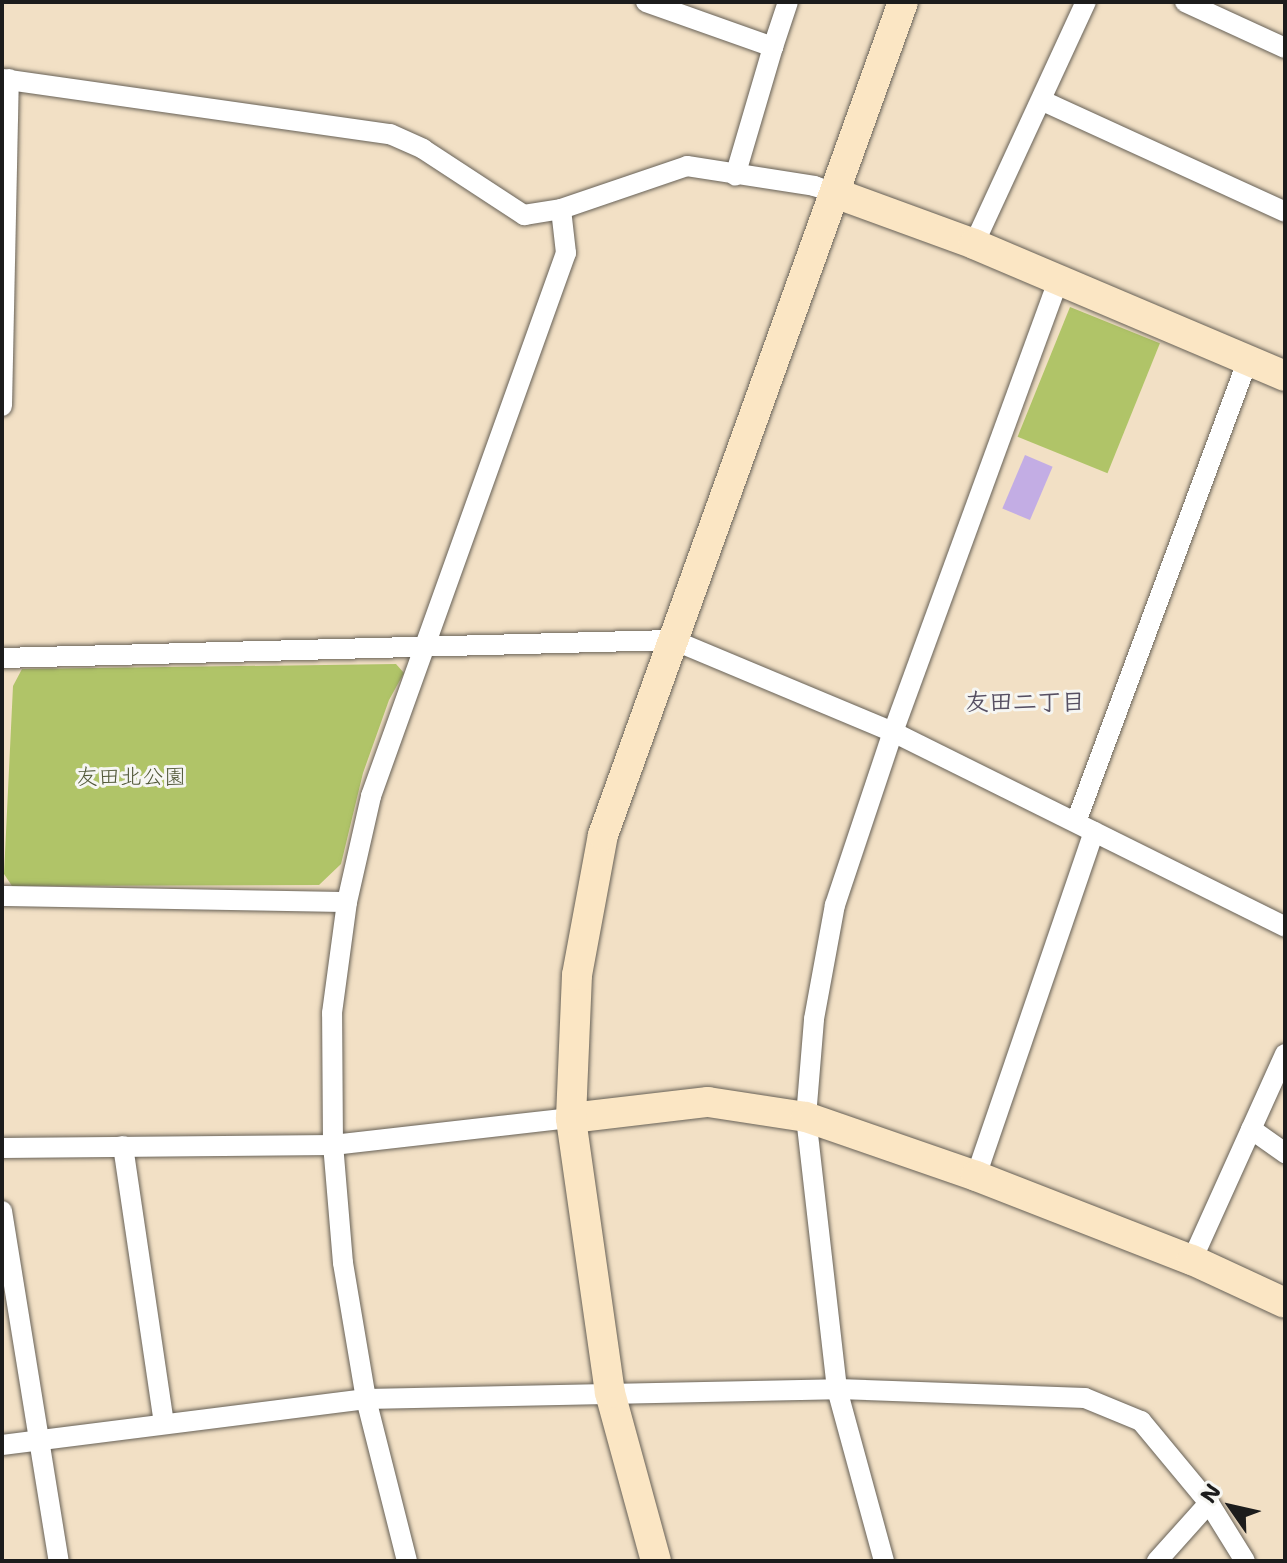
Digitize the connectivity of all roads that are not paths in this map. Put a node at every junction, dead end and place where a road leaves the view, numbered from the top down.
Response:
1 (646, 2) edge
2 (788, 2) edge
3 (903, 2) edge
4 (1086, 2) edge
5 (1185, 2) edge
6 (773, 47) junction
7 (1285, 48) edge
8 (6, 79) edge
9 (1043, 101) junction
10 (735, 176) junction
11 (835, 193) junction
12 (561, 209) junction
13 (1285, 212) edge
14 (974, 244) junction
15 (1058, 280) junction
16 (1248, 360) junction
17 (1285, 376) edge
18 (2, 406) edge
19 (673, 640) junction
20 (421, 647) junction
21 (2, 658) edge
22 (893, 732) junction
23 (1085, 827) junction
24 (2, 896) edge
25 (347, 902) junction
26 (1285, 927) edge
27 (1285, 1054) edge
28 (806, 1117) junction
29 (571, 1118) junction
30 (1251, 1129) junction
31 (333, 1145) junction
32 (123, 1146) junction
33 (2, 1148) edge
34 (1285, 1153) edge
35 (976, 1176) junction
36 (2, 1211) edge
37 (1192, 1260) junction
38 (1285, 1303) edge
39 (837, 1389) junction
40 (610, 1393) junction
41 (366, 1399) junction
42 (164, 1422) junction
43 (38, 1441) junction
44 (2, 1445) edge
45 (1209, 1503) junction
46 (59, 1561) edge
47 (407, 1561) edge
48 (656, 1561) edge
49 (884, 1561) edge
50 (1157, 1561) edge
51 (1245, 1561) edge

1 - 6 street
2 - 6 street
3 - 11 street
4 - 9 street
5 - 7 street
6 - 10 street
8 - 12 street
8 - 18 street
9 - 13 street
9 - 14 street
10 - 11 street
10 - 12 street
11 - 14 street
11 - 19 street
12 - 20 street
14 - 15 street
15 - 16 street
15 - 22 street
16 - 17 street
16 - 23 street
19 - 20 street
19 - 22 street
19 - 29 street
20 - 21 street
20 - 25 street
22 - 23 street
22 - 28 street
23 - 26 street
23 - 35 street
24 - 25 street
25 - 31 street
27 - 30 street
28 - 29 street
28 - 35 street
28 - 39 street
29 - 31 street
29 - 40 street
30 - 34 street
30 - 37 street
31 - 32 street
31 - 41 street
32 - 33 street
32 - 42 street
35 - 37 street
36 - 43 street
37 - 38 street
39 - 40 street
39 - 45 street
39 - 49 street
40 - 41 street
40 - 48 street
41 - 42 street
41 - 47 street
42 - 43 street
43 - 44 street
43 - 46 street
45 - 50 street
45 - 51 street

